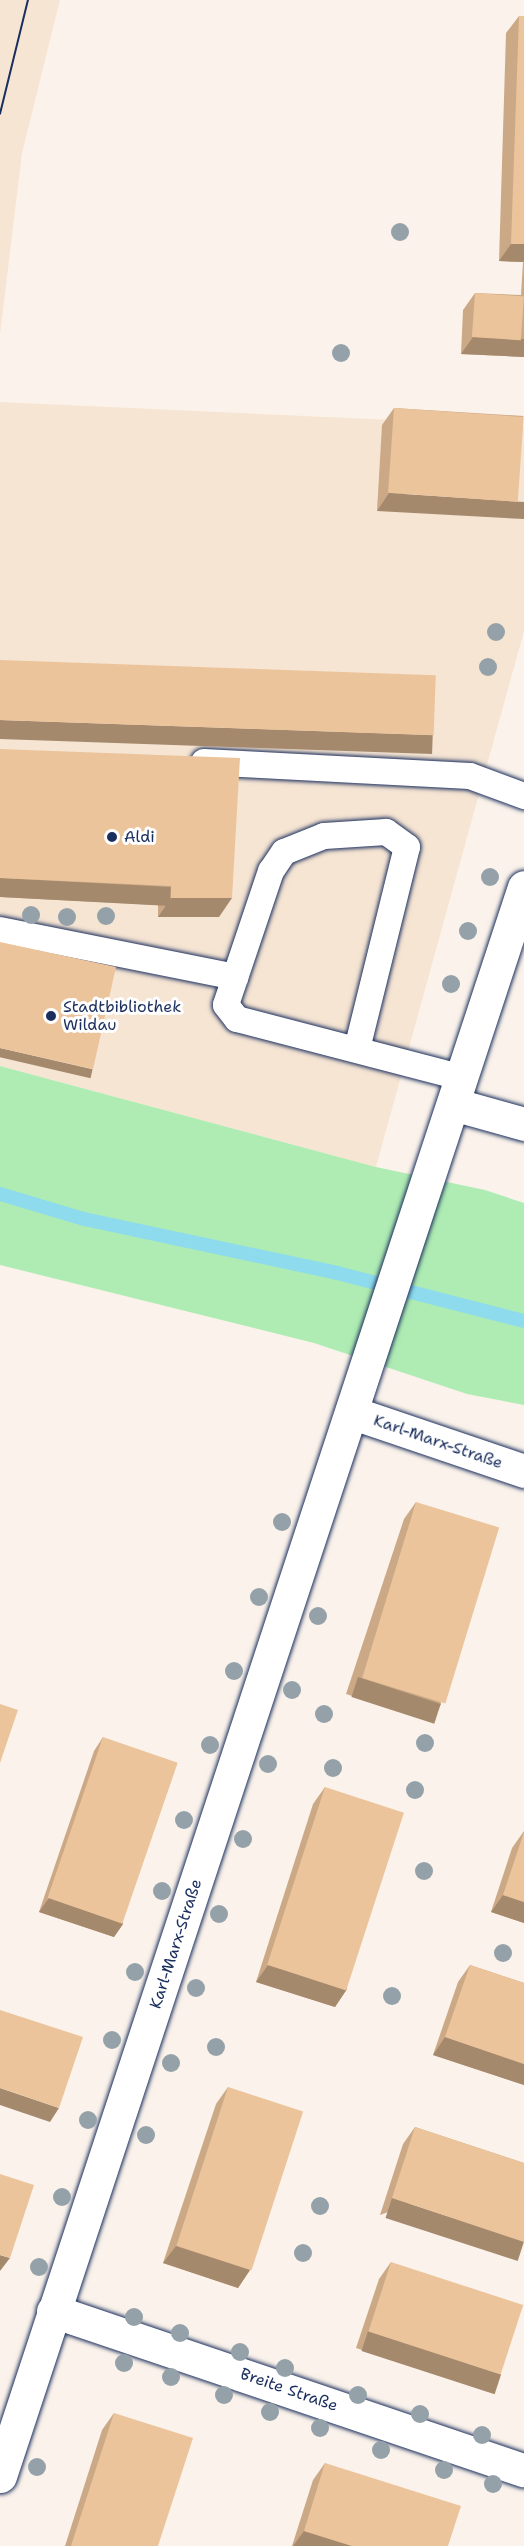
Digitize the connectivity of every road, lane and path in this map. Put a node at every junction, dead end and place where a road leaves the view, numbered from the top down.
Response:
1 (183, 761) edge
2 (524, 796) edge
3 (524, 887) edge
4 (0, 930) edge
5 (235, 977) junction
6 (357, 1049) junction
7 (456, 1090) junction
8 (524, 1124) edge
9 (353, 1413) junction
10 (524, 1471) edge
11 (53, 2311) junction
12 (524, 2470) edge
13 (0, 2476) edge

1 - 2 lane
3 - 7 main road, Karl-Marx-Straße
4 - 5 lane
5 - 6 lane
5 - 6 lane
6 - 7 lane
7 - 8 main road
7 - 9 main road, Karl-Marx-Straße
9 - 10 main road, Karl-Marx-Straße
9 - 11 main road, Karl-Marx-Straße
11 - 12 main road, Breite Straße
11 - 13 main road, Karl-Marx-Straße

